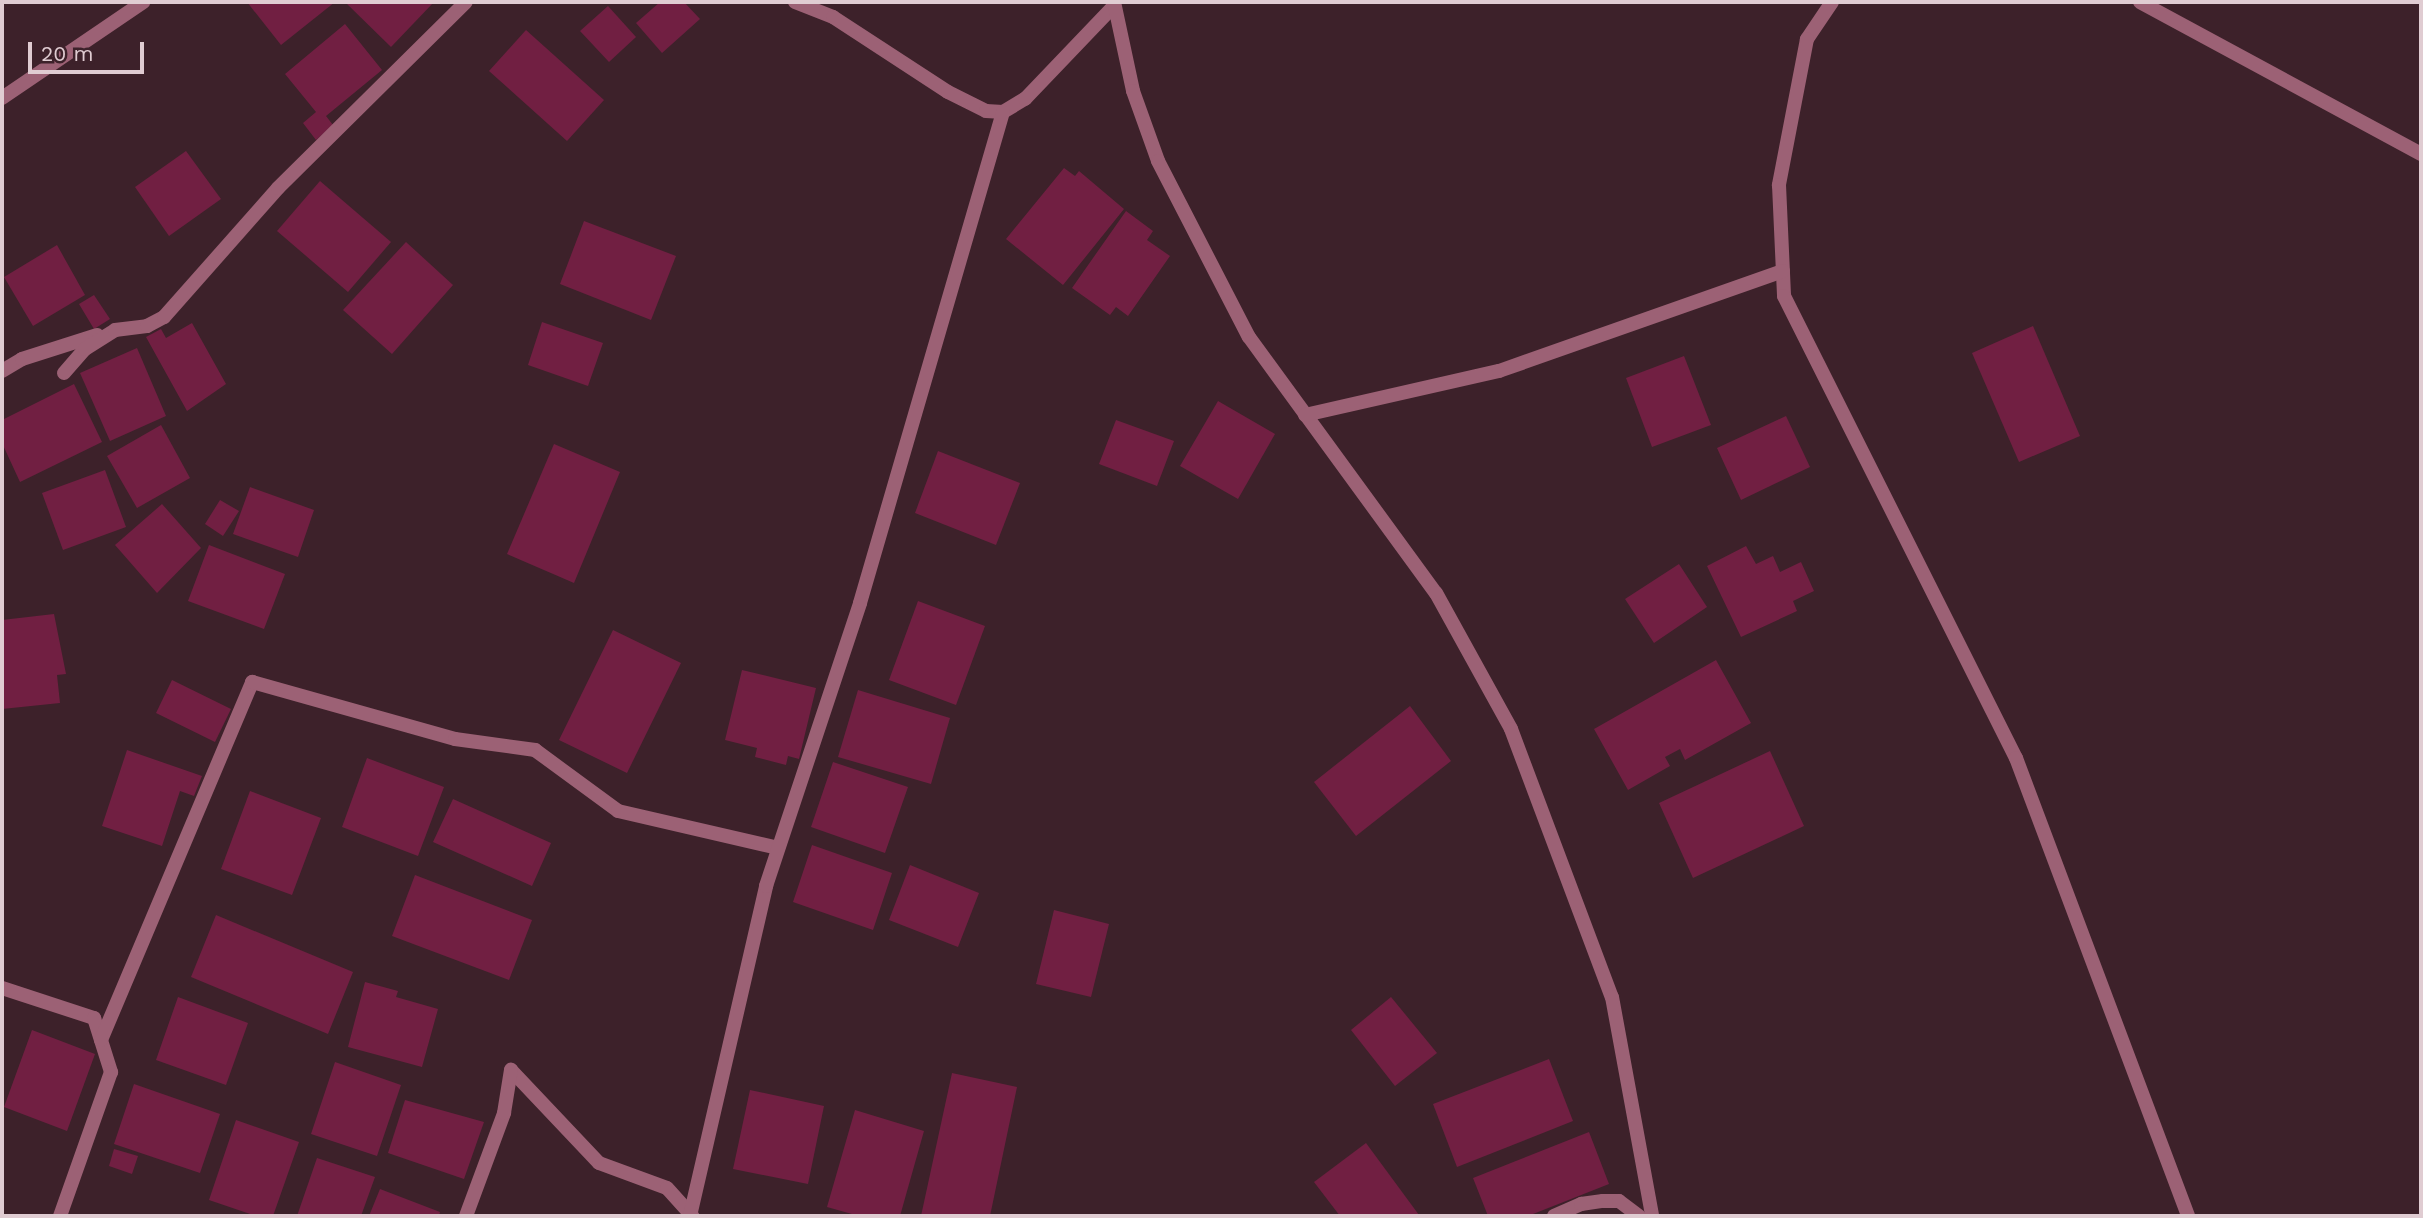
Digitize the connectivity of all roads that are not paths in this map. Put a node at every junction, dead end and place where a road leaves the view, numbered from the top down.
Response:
1 (143, 2) edge
2 (466, 2) edge
3 (795, 2) edge
4 (1832, 2) edge
5 (2140, 2) edge
6 (1114, 4) edge
7 (2, 97) edge
8 (1003, 111) junction
9 (2421, 154) edge
10 (1783, 271) junction
11 (115, 330) junction
12 (2, 371) edge
13 (64, 373) dead end
14 (1305, 415) junction
15 (778, 848) junction
16 (2, 988) edge
17 (101, 1040) junction
18 (60, 1216) edge
19 (466, 1216) edge
20 (691, 1216) edge
21 (1554, 1216) edge
22 (1639, 1216) edge
23 (1652, 1216) edge
24 (2188, 1216) edge

1 - 7 street
2 - 11 street
3 - 8 street
4 - 10 street
5 - 9 street
6 - 8 street
6 - 14 street
8 - 15 street
10 - 14 street
10 - 24 street
11 - 12 street
11 - 13 street
14 - 23 street
15 - 17 street
15 - 20 street
16 - 17 street
17 - 18 street
19 - 20 street
21 - 22 street

